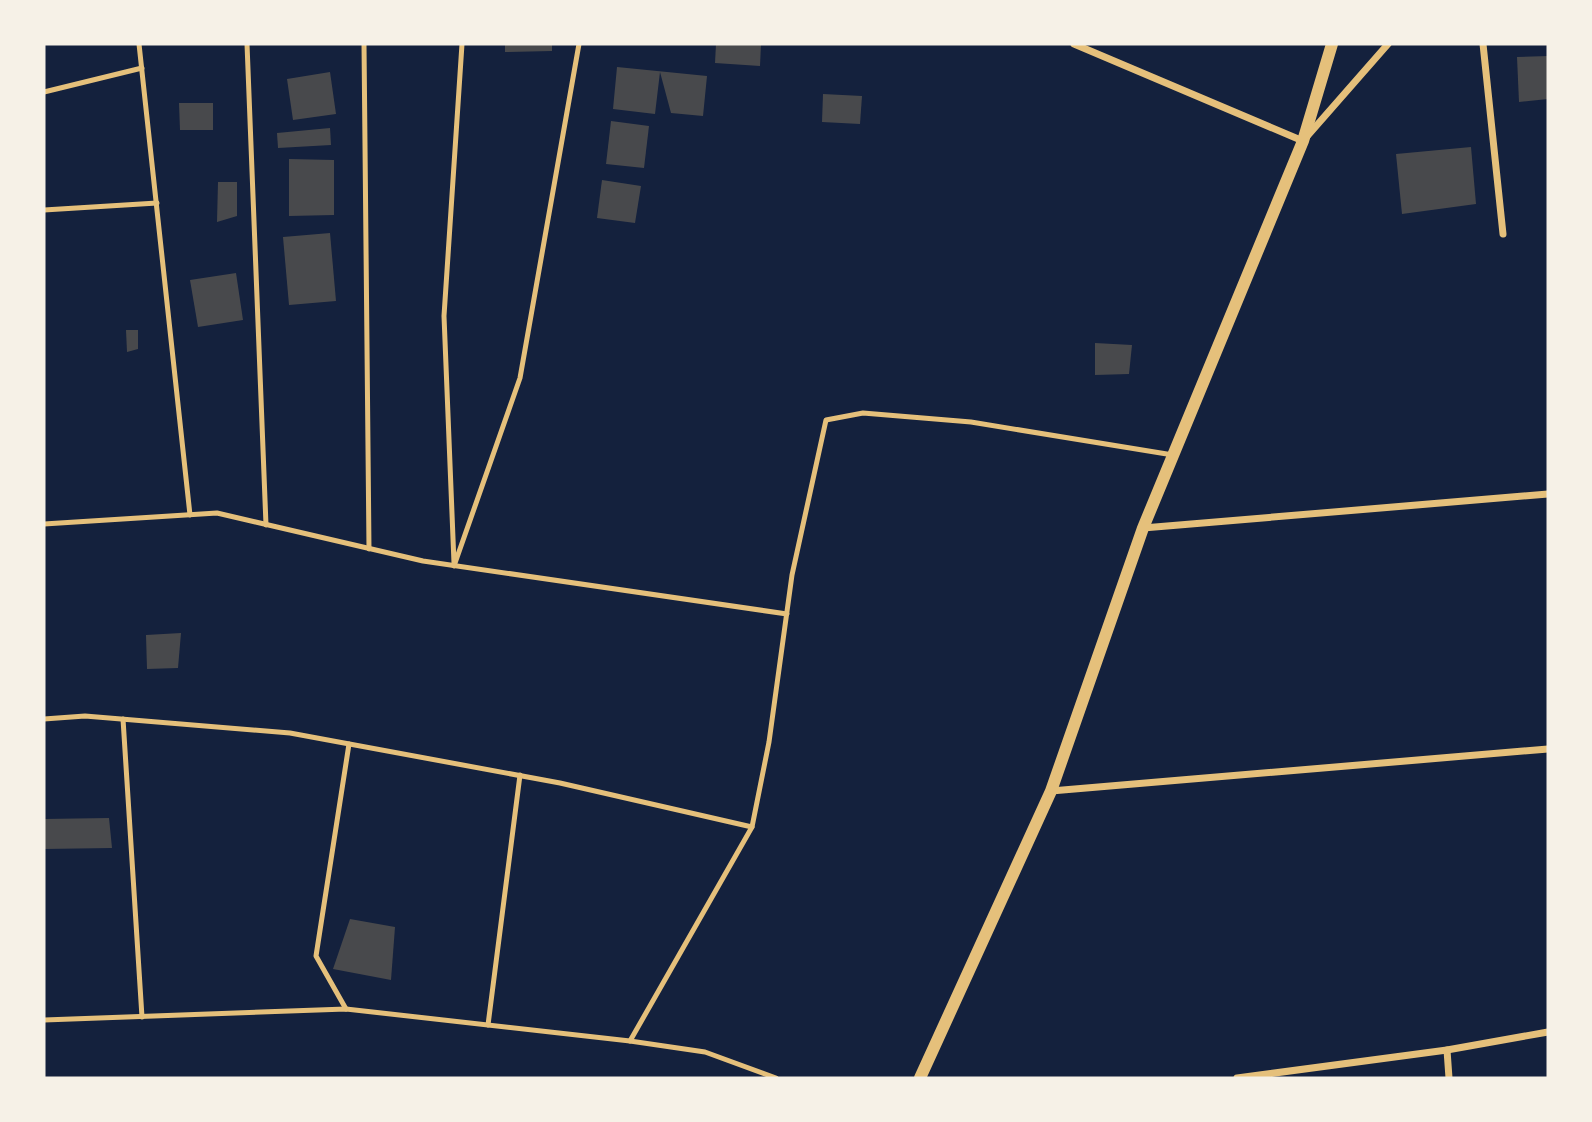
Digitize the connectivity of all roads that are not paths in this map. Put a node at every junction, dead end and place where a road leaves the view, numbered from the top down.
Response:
1 (139, 44) edge
2 (247, 44) edge
3 (364, 44) edge
4 (462, 44) edge
5 (579, 44) edge
6 (1074, 44) edge
7 (1332, 44) edge
8 (1388, 44) edge
9 (1483, 44) edge
10 (142, 68) junction
11 (44, 92) edge
12 (1303, 141) junction
13 (157, 203) junction
14 (44, 210) edge
15 (1503, 234) dead end
16 (1173, 455) junction
17 (1548, 494) edge
18 (190, 515) junction
19 (44, 524) edge
20 (266, 525) junction
21 (1143, 528) junction
22 (369, 549) junction
23 (454, 566) junction
24 (787, 614) junction
25 (44, 719) edge
26 (123, 719) junction
27 (349, 744) junction
28 (1548, 749) edge
29 (520, 775) junction
30 (1051, 791) junction
31 (752, 827) junction
32 (346, 1009) junction
33 (142, 1017) junction
34 (44, 1020) edge
35 (488, 1025) junction
36 (1548, 1032) edge
37 (630, 1041) junction
38 (1447, 1050) junction
39 (776, 1078) edge
40 (920, 1078) edge
41 (1237, 1078) edge
42 (1449, 1078) edge

1 - 10 lane
2 - 20 lane
3 - 22 lane
4 - 23 lane
5 - 23 lane
6 - 12 street
7 - 12 street
8 - 12 street
9 - 15 street
10 - 11 lane
10 - 13 lane
12 - 16 street
13 - 14 lane
13 - 18 lane
16 - 21 street
16 - 24 lane
17 - 21 street
18 - 19 lane
18 - 20 lane
20 - 22 lane
21 - 30 street
22 - 23 lane
23 - 24 lane
24 - 31 lane
25 - 26 lane
26 - 27 lane
26 - 33 lane
27 - 29 lane
27 - 32 lane
28 - 30 street
29 - 31 lane
29 - 35 lane
30 - 40 street
31 - 37 lane
32 - 33 lane
32 - 35 lane
33 - 34 lane
35 - 37 lane
36 - 38 street
37 - 39 lane
38 - 41 street
38 - 42 street

